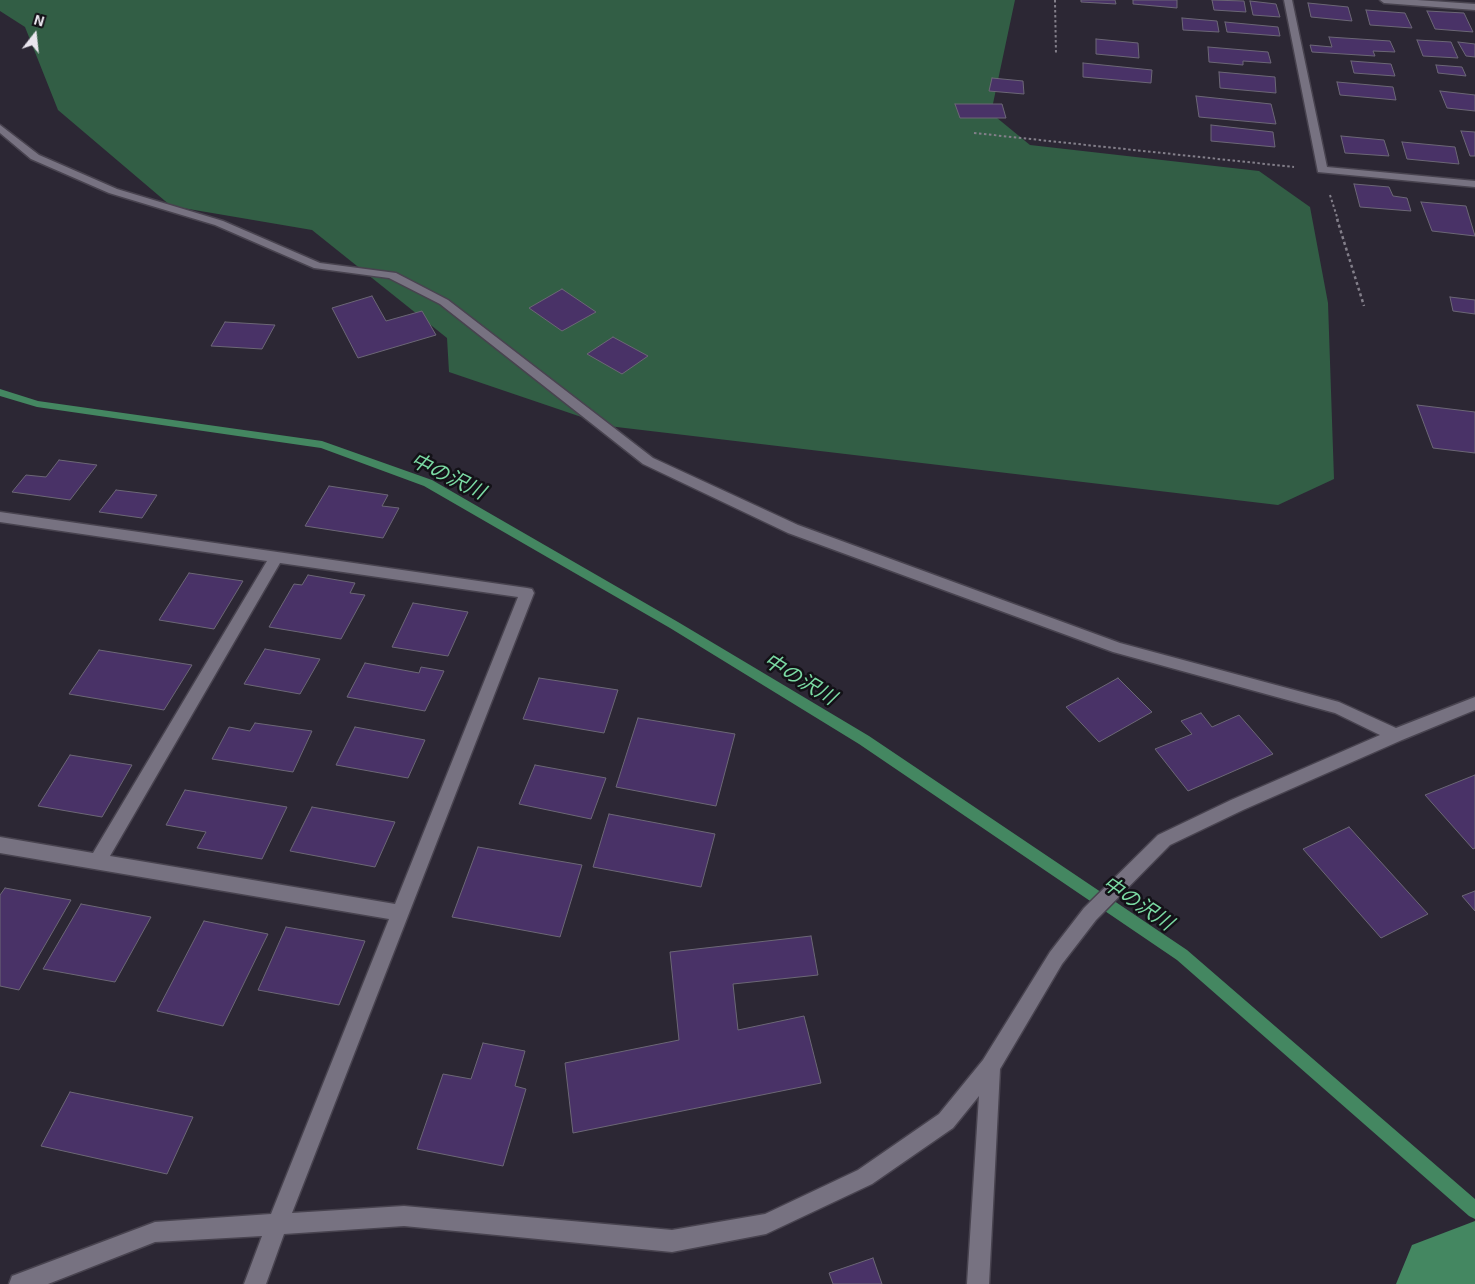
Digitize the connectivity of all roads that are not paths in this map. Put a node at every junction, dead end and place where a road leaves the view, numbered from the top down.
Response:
1 (1288, 0) edge
2 (1384, 0) edge
3 (1425, 2) edge
4 (1475, 7) edge
5 (0, 128) edge
6 (1475, 184) edge
7 (0, 517) edge
8 (276, 557) junction
9 (1475, 703) edge
10 (1396, 735) junction
11 (0, 845) edge
12 (98, 862) junction
13 (400, 913) junction
14 (990, 1067) junction
15 (277, 1224) junction
16 (20, 1284) edge
17 (255, 1284) edge
18 (978, 1284) edge

1 - 6 street
2 - 3 street
3 - 4 street
5 - 10 street
7 - 8 street
8 - 12 street
8 - 13 street
9 - 10 street
10 - 14 street
11 - 12 street
12 - 13 street
13 - 15 street
14 - 15 street
14 - 18 street
15 - 16 street
15 - 17 street

